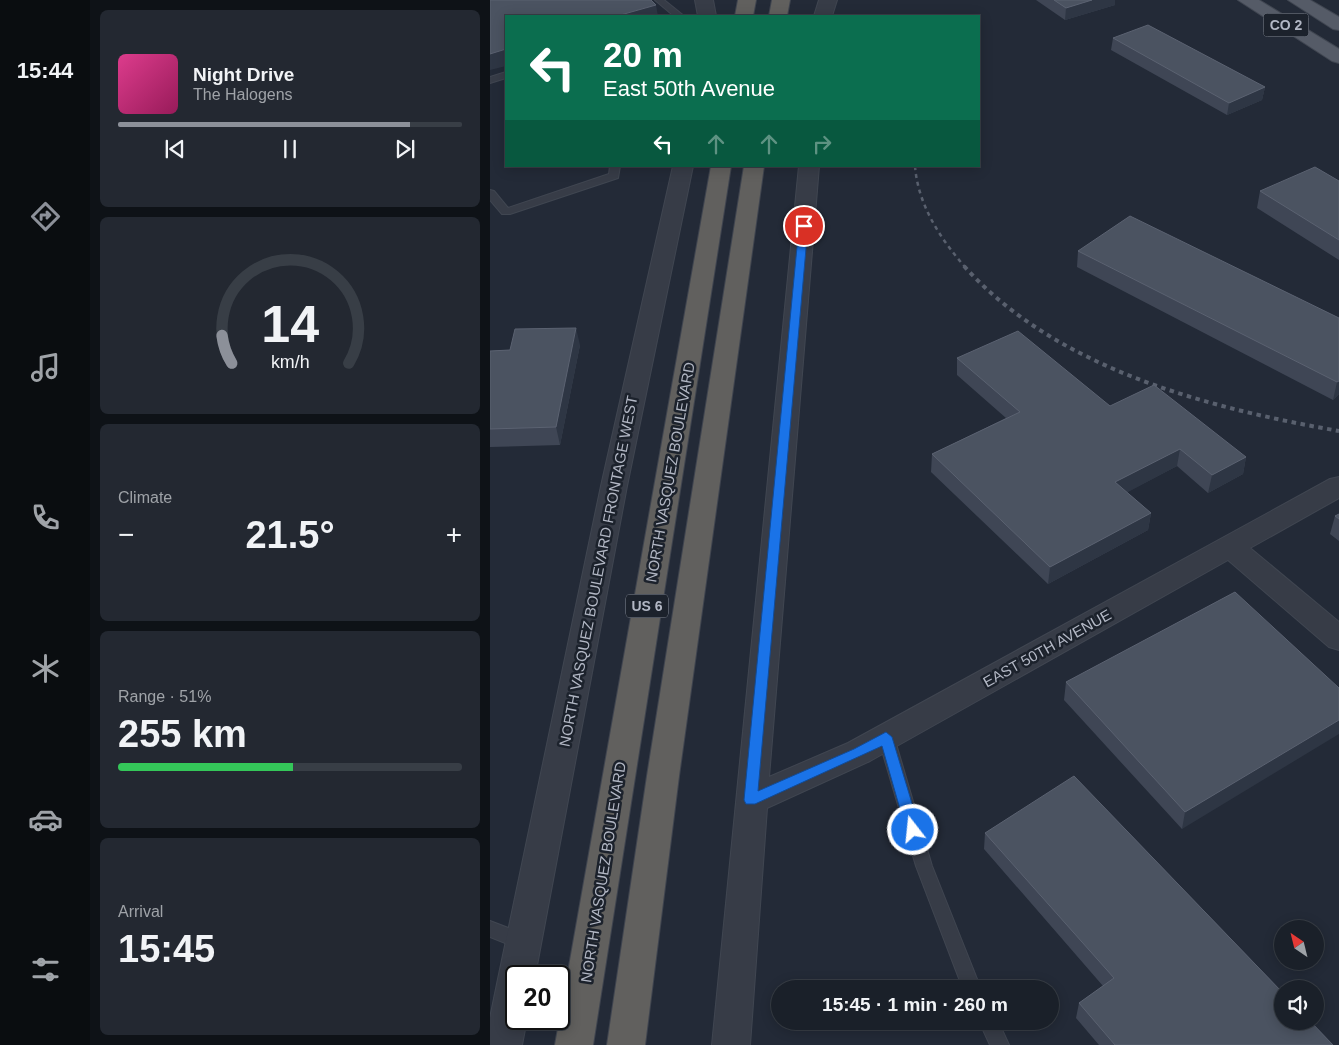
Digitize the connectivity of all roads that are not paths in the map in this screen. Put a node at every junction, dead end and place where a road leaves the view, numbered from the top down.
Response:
1 (659, 0) edge
2 (704, 0) edge
3 (747, 0) edge
4 (781, 0) edge
5 (828, 0) edge
6 (1247, 0) edge
7 (1297, 0) edge
8 (678, 15) edge
9 (706, 15) edge
10 (744, 15) edge
11 (778, 15) edge
12 (823, 15) edge
13 (1339, 25) edge
14 (1339, 58) edge
15 (505, 75) edge
16 (490, 80) edge
17 (615, 167) edge
18 (683, 167) edge
19 (721, 167) edge
20 (754, 167) edge
21 (809, 167) edge
22 (490, 193) edge
23 (1339, 486) edge
24 (1230, 547) junction
25 (1339, 639) edge
26 (886, 737) junction
27 (750, 800) junction
28 (490, 929) edge
29 (524, 942) junction
30 (519, 965) edge
31 (968, 980) edge
32 (506, 1030) edge
33 (992, 1030) edge
34 (503, 1045) edge
35 (574, 1045) edge
36 (626, 1045) edge
37 (731, 1045) edge
38 (1000, 1045) edge

1 - 8 lane
2 - 9 street
3 - 10 highway
4 - 11 highway
5 - 12 street
6 - 14 main road, CO 2
7 - 13 main road, CO 2
15 - 16 lane
17 - 22 lane
18 - 29 street, NORTH VASQUEZ BOULEVARD FRONTAGE WEST
19 - 35 highway, NORTH VASQUEZ BOULEVARD / US 6
20 - 36 highway, US 6
21 - 27 street
23 - 24 street, EAST 50TH AVENUE
24 - 25 street
24 - 26 street, EAST 50TH AVENUE
26 - 27 street, EAST 50TH AVENUE
26 - 31 lane
27 - 37 street
28 - 29 lane
29 - 30 street, NORTH VASQUEZ BOULEVARD FRONTAGE WEST
32 - 34 street, NORTH VASQUEZ BOULEVARD FRONTAGE WEST
33 - 38 lane

